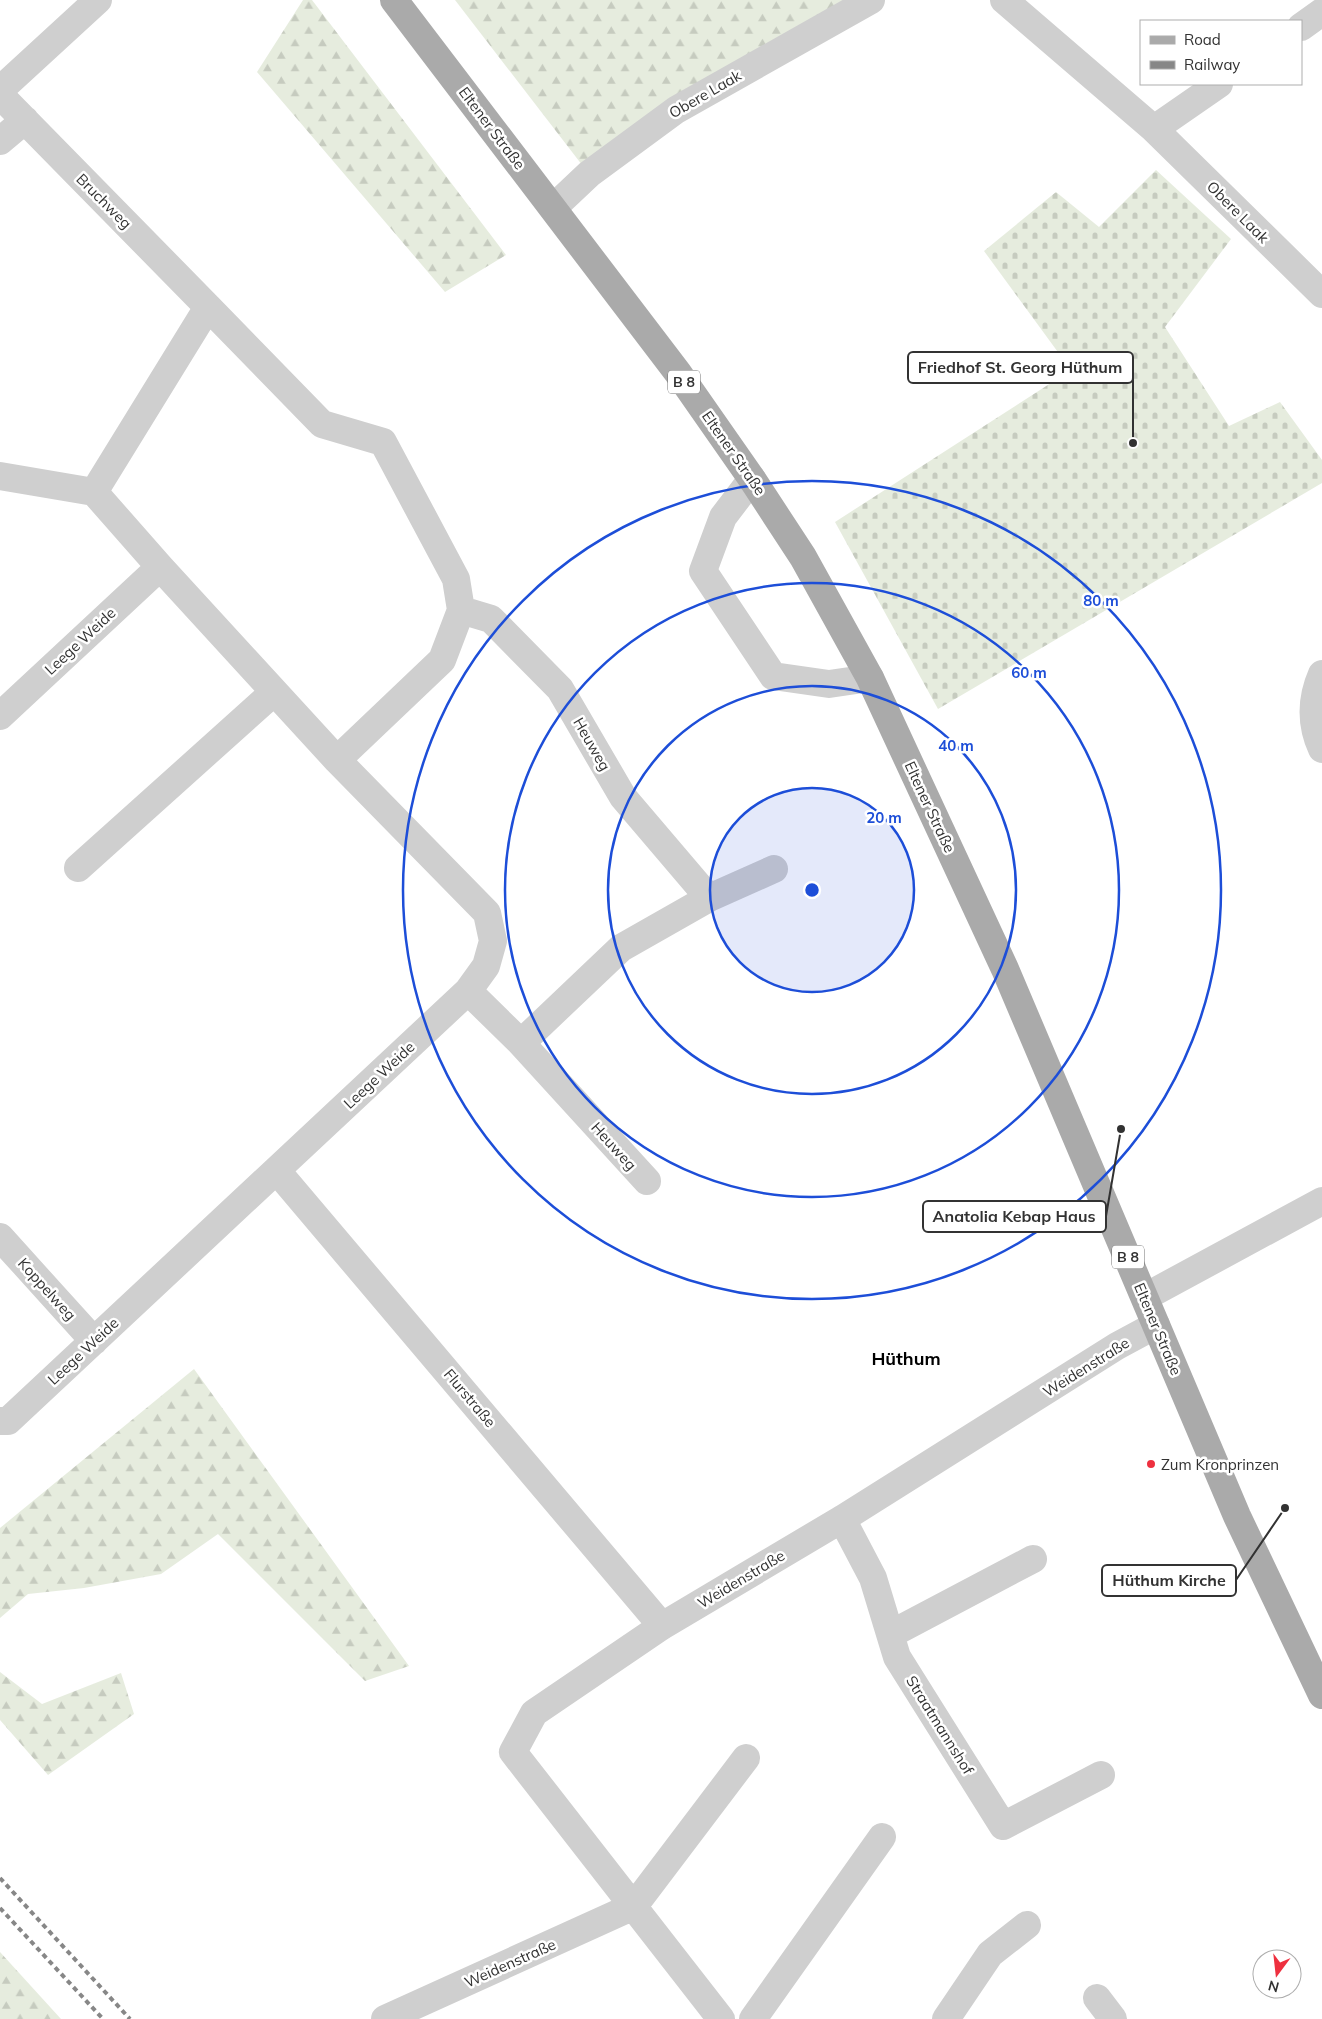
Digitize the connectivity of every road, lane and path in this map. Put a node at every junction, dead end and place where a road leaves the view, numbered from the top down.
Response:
1 (98, 0) edge
2 (394, 0) edge
3 (871, 0) edge
4 (1004, 0) edge
5 (1322, 12) edge
6 (1302, 26) edge
7 (1218, 85) edge
8 (0, 90) edge
9 (0, 95) edge
10 (25, 120) junction
11 (1154, 129) junction
12 (0, 142) edge
13 (553, 208) junction
14 (1322, 294) edge
15 (208, 307) junction
16 (752, 479) junction
17 (5, 483) edge
18 (94, 492) junction
19 (160, 567) junction
20 (461, 610) junction
21 (1322, 674) edge
22 (870, 678) junction
23 (274, 692) junction
24 (0, 716) edge
25 (1322, 749) edge
26 (337, 760) junction
27 (78, 868) dead end
28 (774, 869) dead end
29 (709, 898) junction
30 (468, 991) junction
31 (521, 1043) junction
32 (277, 1171) junction
33 (647, 1182) dead end
34 (1322, 1201) edge
35 (0, 1237) edge
36 (1145, 1297) junction
37 (1156, 1324) junction
38 (94, 1341) junction
39 (0, 1421) edge
40 (842, 1519) junction
41 (1033, 1559) dead end
42 (662, 1626) junction
43 (891, 1634) junction
44 (1322, 1695) edge
45 (746, 1758) dead end
46 (1101, 1775) dead end
47 (882, 1838) dead end
48 (634, 1906) junction
49 (1027, 1925) dead end
50 (385, 2019) edge
51 (721, 2019) edge
52 (753, 2019) edge
53 (946, 2019) edge

1 - 8 street
2 - 13 main road, Eltener Straße / B 8
3 - 13 street, Obere Laak
4 - 11 street, Obere Laak
5 - 6 street
7 - 11 street
9 - 10 street, Bruchweg
10 - 12 street
10 - 15 street, Bruchweg
11 - 14 street, Obere Laak
13 - 16 main road, Eltener Straße / B 8
15 - 18 street
15 - 20 street, Bruchweg
16 - 22 main road, Eltener Straße / B 8
16 - 22 street
17 - 18 street
18 - 19 street, Leege Weide
19 - 23 street, Leege Weide
19 - 24 street, Leege Weide
20 - 26 street
20 - 29 street, Heuweg
21 - 25 street
22 - 36 main road, Eltener Straße / B 8
23 - 26 street, Leege Weide
23 - 27 street
26 - 30 street, Leege Weide
28 - 29 street
29 - 31 street
30 - 31 street, Heuweg
30 - 32 street, Leege Weide
31 - 33 street, Heuweg
32 - 38 street, Leege Weide
32 - 42 street, Flurstraße
34 - 36 street
35 - 38 street, Koppelweg
36 - 37 main road, Eltener Straße / B 8
37 - 40 street, Weidenstraße
37 - 44 main road, Eltener Straße / B 8
38 - 39 street, Leege Weide
40 - 42 street, Weidenstraße
40 - 43 street, Straatmannshof
41 - 43 street
42 - 48 street, Weidenstraße
43 - 46 street, Straatmannshof
45 - 48 street, Weidenstraße
47 - 52 street
48 - 50 street, Weidenstraße
48 - 51 street, Weidenstraße
49 - 53 street

